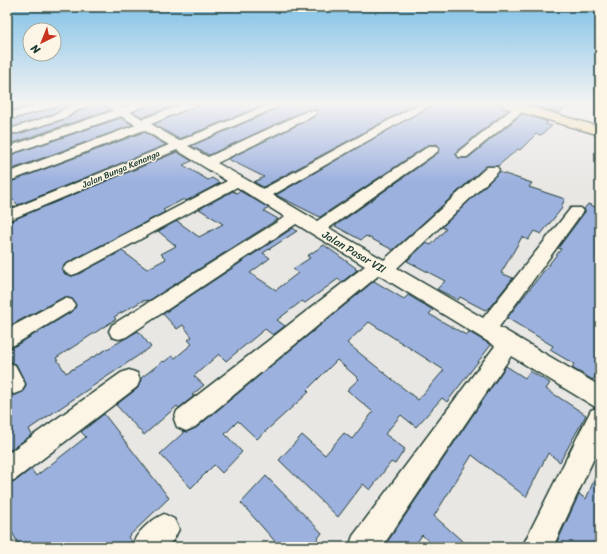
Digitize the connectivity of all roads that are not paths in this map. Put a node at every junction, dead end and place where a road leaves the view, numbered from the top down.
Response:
1 (18, 130) edge
2 (60, 130) edge
3 (131, 130) edge
4 (151, 130) edge
5 (215, 130) edge
6 (276, 130) edge
7 (380, 130) edge
8 (495, 130) edge
9 (14, 131) dead end
10 (178, 145) junction
11 (433, 149) dead end
12 (7, 151) edge
13 (463, 154) dead end
14 (206, 163) junction
15 (492, 170) dead end
16 (7, 178) edge
17 (236, 182) junction
18 (261, 196) junction
19 (576, 211) dead end
20 (7, 216) edge
21 (296, 217) junction
22 (316, 229) junction
23 (380, 268) junction
24 (72, 269) dead end
25 (65, 305) dead end
26 (485, 330) junction
27 (119, 331) dead end
28 (7, 339) edge
29 (508, 344) junction
30 (128, 380) dead end
31 (600, 398) edge
32 (600, 418) edge
33 (186, 419) dead end
34 (7, 470) edge
35 (364, 547) edge
36 (537, 547) edge

1 - 9 street
2 - 12 street
3 - 16 street
4 - 10 street, Jalan Pasar VII
5 - 10 street, Jalan Bunga Kenanga
6 - 14 street
7 - 18 street
8 - 13 street
10 - 14 street, Jalan Pasar VII
10 - 20 street, Jalan Bunga Kenanga
11 - 22 street
14 - 17 street, Jalan Pasar VII
15 - 23 street
17 - 18 street, Jalan Pasar VII
17 - 24 street
18 - 21 street, Jalan Pasar VII
19 - 26 street
21 - 22 street, Jalan Pasar VII
21 - 27 street
22 - 23 street, Jalan Pasar VII
23 - 26 street, Jalan Pasar VII
23 - 33 street
25 - 28 street
26 - 29 street, Jalan Pasar VII
29 - 31 street, Jalan Pasar VII
29 - 35 street
30 - 34 street
32 - 36 street

